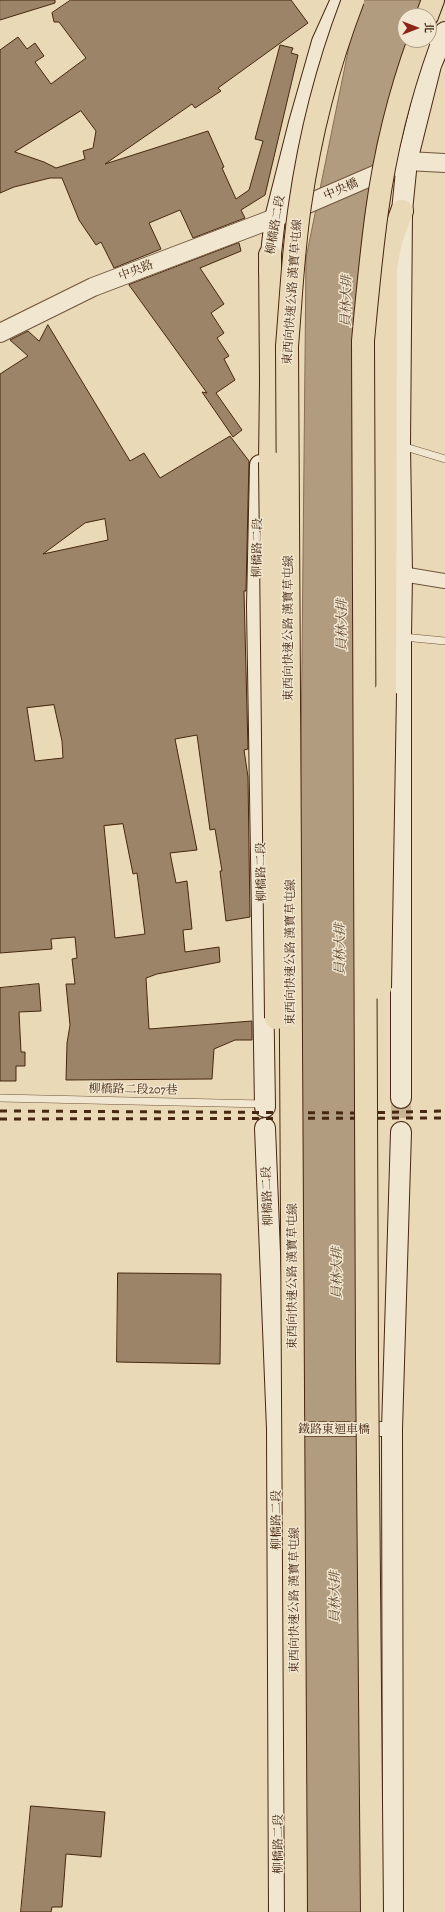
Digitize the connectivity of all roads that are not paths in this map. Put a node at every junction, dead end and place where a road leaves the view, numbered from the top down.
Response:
1 (341, 0) edge
2 (353, 0) edge
3 (445, 32) edge
4 (416, 48) edge
5 (407, 161) junction
6 (445, 163) edge
7 (402, 211) junction
8 (275, 218) junction
9 (270, 255) junction
10 (0, 333) edge
11 (400, 445) junction
12 (445, 459) edge
13 (402, 574) junction
14 (445, 581) edge
15 (401, 636) junction
16 (445, 640) edge
17 (0, 1098) edge
18 (401, 1098) tunnel mouth
19 (265, 1105) joint
20 (266, 1128) dead end
21 (401, 1132) tunnel mouth
22 (367, 1360) junction
23 (297, 1423) junction
24 (277, 1429) junction
25 (392, 1429) junction
26 (279, 1912) edge
27 (296, 1912) edge
28 (372, 1912) edge
29 (393, 1912) edge

1 - 8 main road, 柳橋路二段
2 - 23 highway, 東西向快速公路 漢寶草屯線, bridge
3 - 5 main road
4 - 22 highway, bridge
5 - 6 street
5 - 7 main road
5 - 8 street, 中央橋
7 - 11 main road
7 - 22 highway, bridge
8 - 9 main road, 柳橋路二段
8 - 10 street, 中央路
9 - 19 main road, 柳橋路二段
9 - 23 highway, bridge
11 - 12 lane
11 - 13 main road
13 - 14 street
13 - 15 main road
15 - 16 lane
15 - 18 main road
17 - 19 lane, 柳橋路二段207巷
20 - 24 main road, 柳橋路二段
21 - 25 main road
22 - 28 highway, bridge
23 - 24 street, 鐵路東迴車橋
23 - 25 street, 鐵路東迴車橋
23 - 27 highway, 東西向快速公路 漢寶草屯線, bridge
24 - 26 main road, 柳橋路二段
25 - 29 main road

